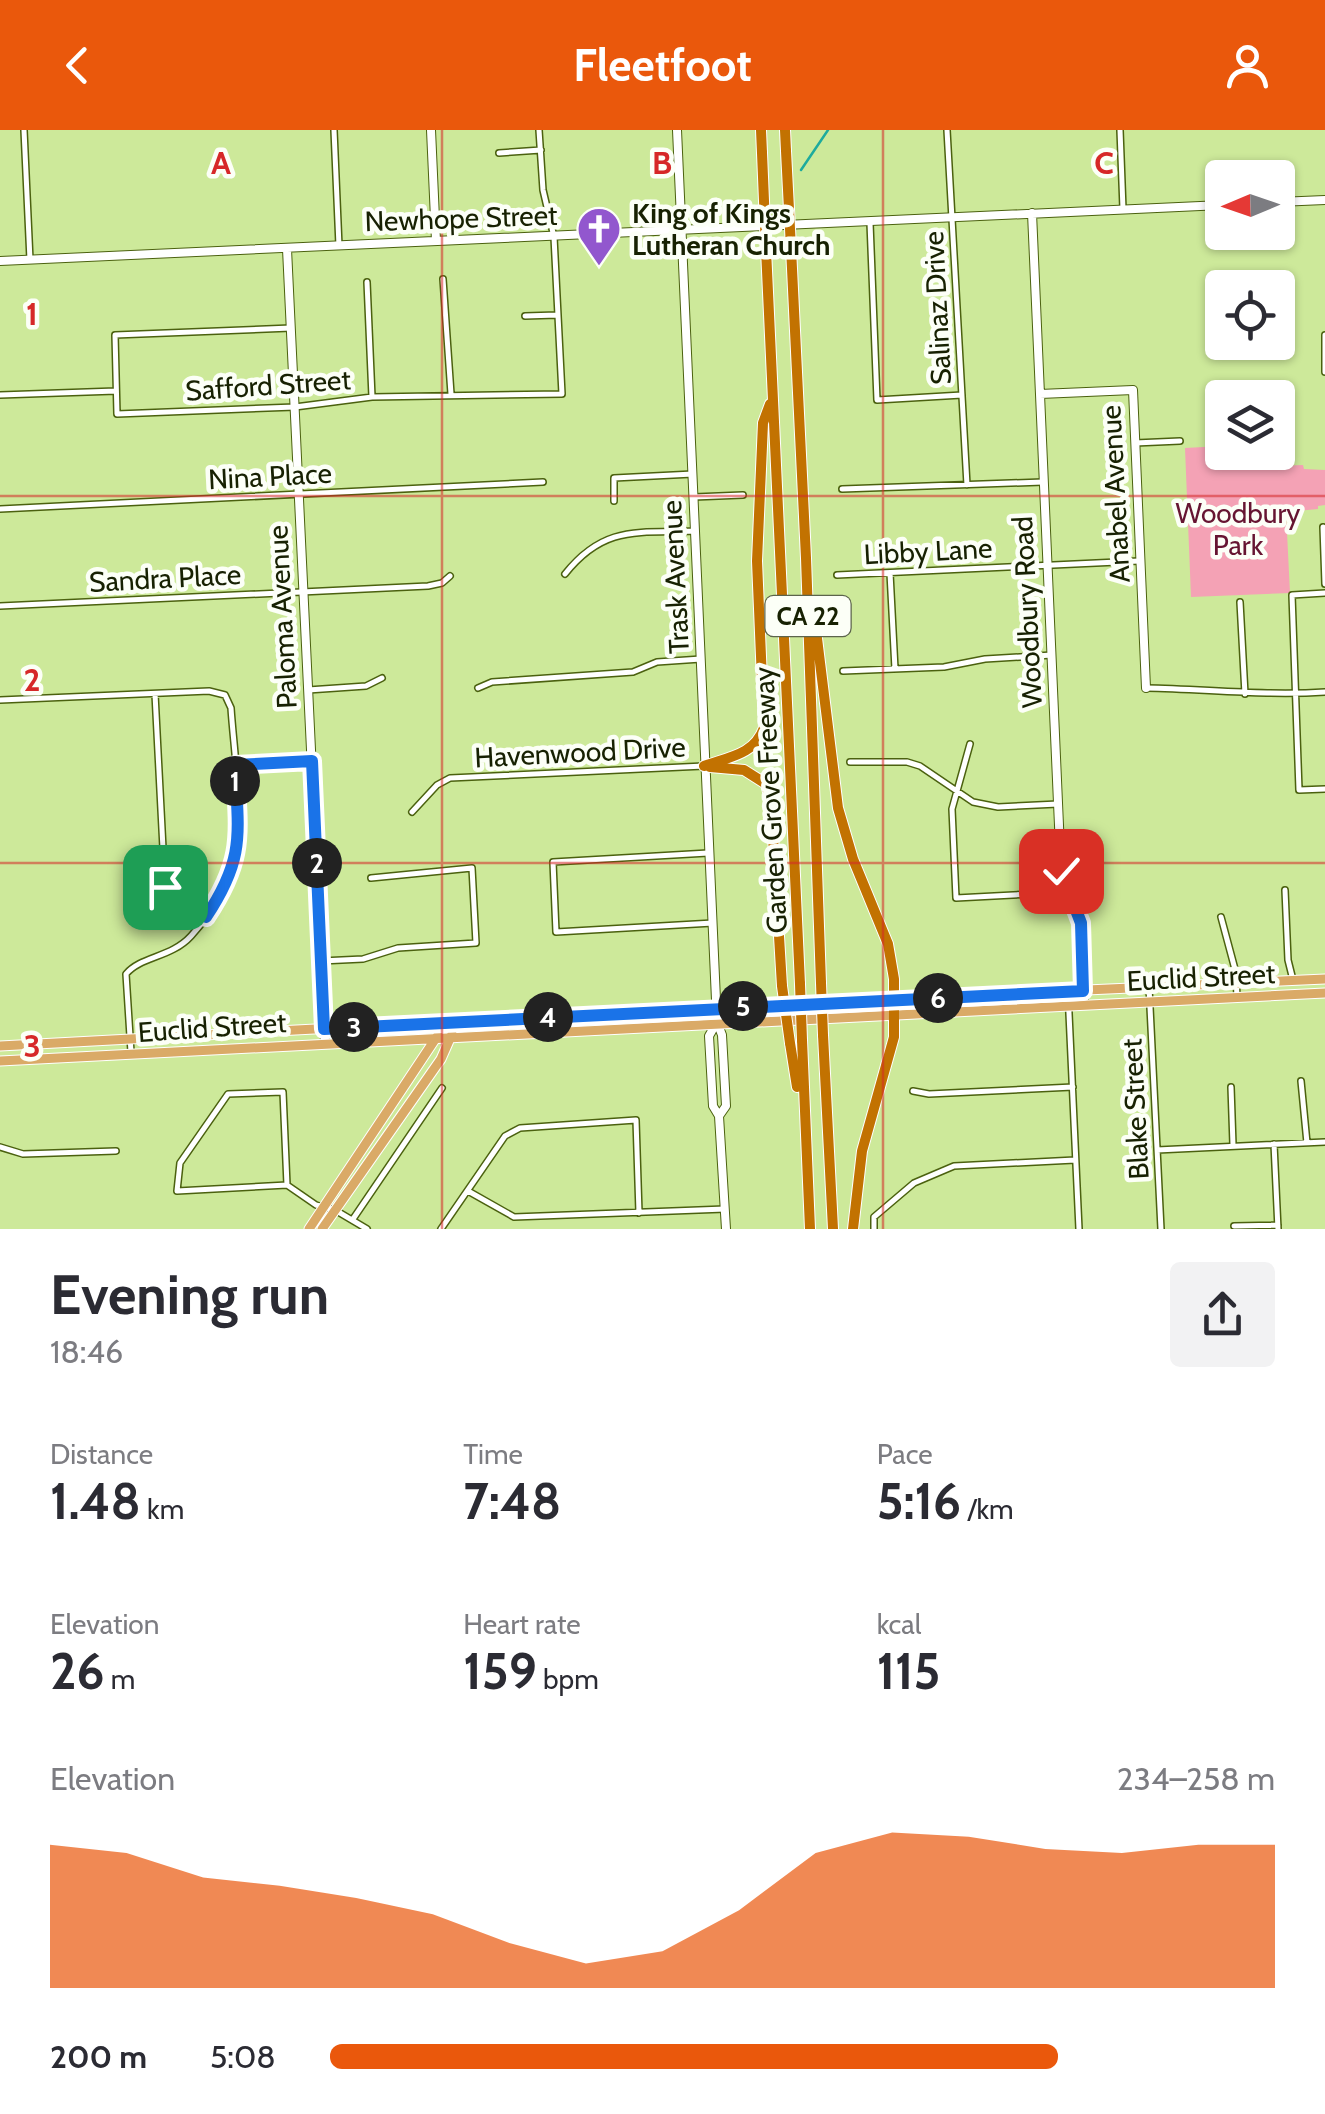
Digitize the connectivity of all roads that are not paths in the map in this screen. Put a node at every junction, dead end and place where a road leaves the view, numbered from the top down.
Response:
1 (24, 130) edge
2 (334, 130) edge
3 (431, 130) edge
4 (540, 130) edge
5 (677, 130) edge
6 (761, 130) edge
7 (785, 130) edge
8 (948, 130) edge
9 (1120, 130) edge
10 (541, 150) junction
11 (499, 153) dead end
12 (1325, 200) edge
13 (1295, 201) edge
14 (1205, 205) edge
15 (1124, 209) junction
16 (1032, 213) junction
17 (952, 217) junction
18 (870, 221) junction
19 (682, 230) junction
20 (554, 237) junction
21 (436, 241) junction
22 (339, 246) junction
23 (287, 248) junction
24 (30, 260) junction
25 (0, 261) edge
26 (443, 279) dead end
27 (367, 282) dead end
28 (558, 314) junction
29 (526, 316) dead end
30 (291, 328) junction
31 (1324, 335) edge
32 (1325, 372) edge
33 (116, 391) junction
34 (0, 394) edge
35 (451, 394) junction
36 (1040, 394) junction
37 (962, 396) junction
38 (372, 397) junction
39 (772, 399) junction
40 (295, 407) junction
41 (1180, 441) dead end
42 (1136, 443) junction
43 (693, 474) junction
44 (543, 482) dead end
45 (1044, 482) junction
46 (967, 485) junction
47 (842, 489) dead end
48 (742, 495) dead end
49 (299, 496) junction
50 (694, 497) junction
51 (614, 501) dead end
52 (0, 508) edge
53 (1323, 527) edge
54 (696, 531) junction
55 (1324, 548) edge
56 (806, 558) junction
57 (1140, 561) junction
58 (1048, 565) junction
59 (890, 573) junction
60 (565, 574) dead end
61 (837, 575) dead end
62 (450, 576) dead end
63 (1325, 584) edge
64 (304, 592) junction
65 (1325, 593) edge
66 (1240, 602) dead end
67 (0, 606) edge
68 (1052, 655) junction
69 (701, 660) junction
70 (896, 669) junction
71 (843, 671) dead end
72 (382, 678) dead end
73 (478, 688) dead end
74 (1146, 688) joint
75 (308, 690) junction
76 (1325, 692) edge
77 (156, 694) junction
78 (1245, 694) junction
79 (1296, 694) junction
80 (0, 700) edge
81 (970, 744) dead end
82 (312, 761) junction
83 (850, 762) dead end
84 (235, 765) junction
85 (704, 766) junction
86 (1325, 789) edge
87 (955, 790) junction
88 (1058, 804) junction
89 (412, 812) dead end
90 (708, 852) junction
91 (371, 878) dead end
92 (1285, 890) dead end
93 (1069, 892) junction
94 (206, 917) junction
95 (1221, 918) dead end
96 (712, 923) junction
97 (321, 960) junction
98 (1325, 979) edge
99 (1293, 980) junction
100 (1237, 984) junction
101 (1149, 988) junction
102 (1083, 991) junction
103 (1068, 992) junction
104 (1325, 993) edge
105 (983, 996) junction
106 (1238, 998) junction
107 (895, 1000) junction
108 (1150, 1002) junction
109 (1084, 1005) junction
110 (1068, 1006) junction
111 (716, 1007) junction
112 (984, 1010) junction
113 (896, 1016) junction
114 (440, 1022) junction
115 (452, 1022) junction
116 (717, 1022) junction
117 (324, 1029) junction
118 (438, 1036) junction
119 (452, 1036) junction
120 (130, 1038) junction
121 (325, 1042) junction
122 (796, 1042) junction
123 (0, 1046) edge
124 (131, 1054) junction
125 (0, 1061) edge
126 (1301, 1081) dead end
127 (1072, 1087) junction
128 (1231, 1087) dead end
129 (421, 1088) junction
130 (442, 1088) dead end
131 (912, 1091) dead end
132 (436, 1097) junction
133 (1325, 1142) edge
134 (1306, 1143) junction
135 (1274, 1144) junction
136 (1233, 1145) junction
137 (0, 1147) edge
138 (116, 1150) dead end
139 (363, 1150) junction
140 (1157, 1150) junction
141 (370, 1159) junction
142 (1075, 1160) junction
143 (287, 1185) junction
144 (468, 1190) junction
145 (330, 1208) junction
146 (725, 1209) junction
147 (639, 1213) junction
148 (353, 1220) junction
149 (1234, 1226) dead end
150 (1278, 1227) edge
151 (309, 1229) edge
152 (322, 1229) edge
153 (367, 1229) edge
154 (441, 1229) edge
155 (726, 1229) edge
156 (810, 1229) edge
157 (834, 1229) edge
158 (853, 1229) edge
159 (874, 1229) edge
160 (1079, 1229) edge
161 (1160, 1229) edge

1 - 24 street
2 - 22 street
3 - 21 street
4 - 10 street
5 - 19 street, Trask Avenue
6 - 39 highway, Garden Grove Freeway / CA 22, bridge
7 - 56 highway, Garden Grove Freeway / CA 22, bridge
8 - 17 street, Salinaz Drive
9 - 15 street
10 - 11 street
10 - 20 street
12 - 13 street
14 - 15 street, Newhope Street
15 - 16 street, Newhope Street
16 - 17 street, Newhope Street
16 - 36 street, Woodbury Road
17 - 18 street, Newhope Street
17 - 37 street, Salinaz Drive
18 - 19 street, Newhope Street
18 - 37 street
19 - 20 street, Newhope Street
19 - 43 street, Trask Avenue
20 - 21 street, Newhope Street
20 - 28 street
21 - 22 street, Newhope Street
22 - 23 street, Newhope Street
23 - 24 street, Newhope Street
23 - 30 street, Paloma Avenue
24 - 25 street, Newhope Street
26 - 35 street
27 - 38 street
28 - 29 street
28 - 35 street, Safford Street
30 - 33 street
30 - 40 street, Paloma Avenue
31 - 32 street
33 - 34 street
33 - 40 street, Safford Street
35 - 38 street, Safford Street
36 - 42 street, Anabel Avenue
36 - 45 street, Woodbury Road
37 - 46 street, Salinaz Drive
38 - 40 street, Safford Street
39 - 85 highway
39 - 122 highway, Garden Grove Freeway / CA 22, bridge
40 - 49 street, Paloma Avenue
41 - 42 street
42 - 57 street, Anabel Avenue
43 - 50 street, Trask Avenue
43 - 51 street
44 - 49 street, Nina Place
45 - 46 street
45 - 58 street, Woodbury Road
46 - 47 street
48 - 50 street
49 - 52 street, Nina Place
49 - 64 street, Paloma Avenue
50 - 54 street, Trask Avenue
53 - 55 street
54 - 60 street
54 - 69 street, Trask Avenue
55 - 63 street
56 - 107 highway
56 - 157 highway, Garden Grove Freeway / CA 22, bridge
57 - 58 street, Libby Lane
57 - 74 street, Anabel Avenue
58 - 59 street, Libby Lane
58 - 68 street, Woodbury Road
59 - 61 street, Libby Lane
59 - 70 street
62 - 64 street, Sandra Place
64 - 67 street, Sandra Place
64 - 75 street, Paloma Avenue
65 - 79 street
66 - 78 street
68 - 70 street
68 - 88 street, Woodbury Road
69 - 73 street
69 - 85 street, Trask Avenue
70 - 71 street
72 - 75 street
74 - 78 street
75 - 82 street, Paloma Avenue
76 - 79 street
77 - 80 street
77 - 84 street
77 - 94 street
78 - 79 street
79 - 86 street
81 - 87 street
82 - 84 street
82 - 97 street, Paloma Avenue
83 - 87 street
84 - 94 street
85 - 89 street, Havenwood Drive
85 - 90 street, Trask Avenue
85 - 122 highway, bridge
87 - 88 street
87 - 93 street
88 - 93 street, Woodbury Road
90 - 96 street, Trask Avenue
90 - 96 street
91 - 97 street
92 - 99 street
93 - 102 street, Woodbury Road
94 - 120 street
95 - 100 street
96 - 111 street, Trask Avenue
97 - 117 street, Paloma Avenue
98 - 99 main road, Euclid Street
99 - 100 main road, Euclid Street
100 - 101 main road, Euclid Street
100 - 106 street
101 - 102 main road, Euclid Street
101 - 108 street, Blake Street
102 - 103 main road, Euclid Street
102 - 109 street, Woodbury Road
103 - 105 main road, Euclid Street
103 - 110 street
104 - 106 main road, Euclid Street
105 - 107 main road, Euclid Street
105 - 112 main road
106 - 108 main road, Euclid Street
107 - 111 main road, Euclid Street
107 - 113 highway
108 - 109 main road, Euclid Street
108 - 140 street, Blake Street
109 - 110 main road, Euclid Street
110 - 112 main road, Euclid Street
110 - 127 street
111 - 115 main road, Euclid Street
111 - 116 street, Trask Avenue
112 - 113 main road, Euclid Street
113 - 116 main road, Euclid Street
113 - 158 highway
114 - 115 main road, Euclid Street
114 - 117 main road, Euclid Street
114 - 118 main road
115 - 119 main road
116 - 119 main road, Euclid Street
116 - 146 street, Trask Avenue
117 - 120 main road, Euclid Street
117 - 121 street, Paloma Avenue
118 - 119 main road, Euclid Street
118 - 121 main road, Euclid Street
118 - 139 main road
119 - 129 main road
120 - 123 main road, Euclid Street
120 - 124 street
121 - 124 main road, Euclid Street
122 - 156 highway, Garden Grove Freeway / CA 22
124 - 125 main road, Euclid Street
126 - 134 street
127 - 131 street
127 - 142 street
128 - 136 street
129 - 132 street
129 - 141 main road
130 - 132 street
132 - 148 street
133 - 134 street
134 - 135 street
135 - 136 street
135 - 150 street
136 - 140 street
137 - 138 street
139 - 141 main road
139 - 145 main road
140 - 161 street, Blake Street
141 - 145 main road
142 - 159 street
142 - 160 street
143 - 143 street
143 - 145 street
144 - 147 street
144 - 147 street
144 - 154 street
145 - 148 street
145 - 151 main road
145 - 152 main road
146 - 147 street
146 - 155 street, Trask Avenue
148 - 153 street
149 - 150 street

